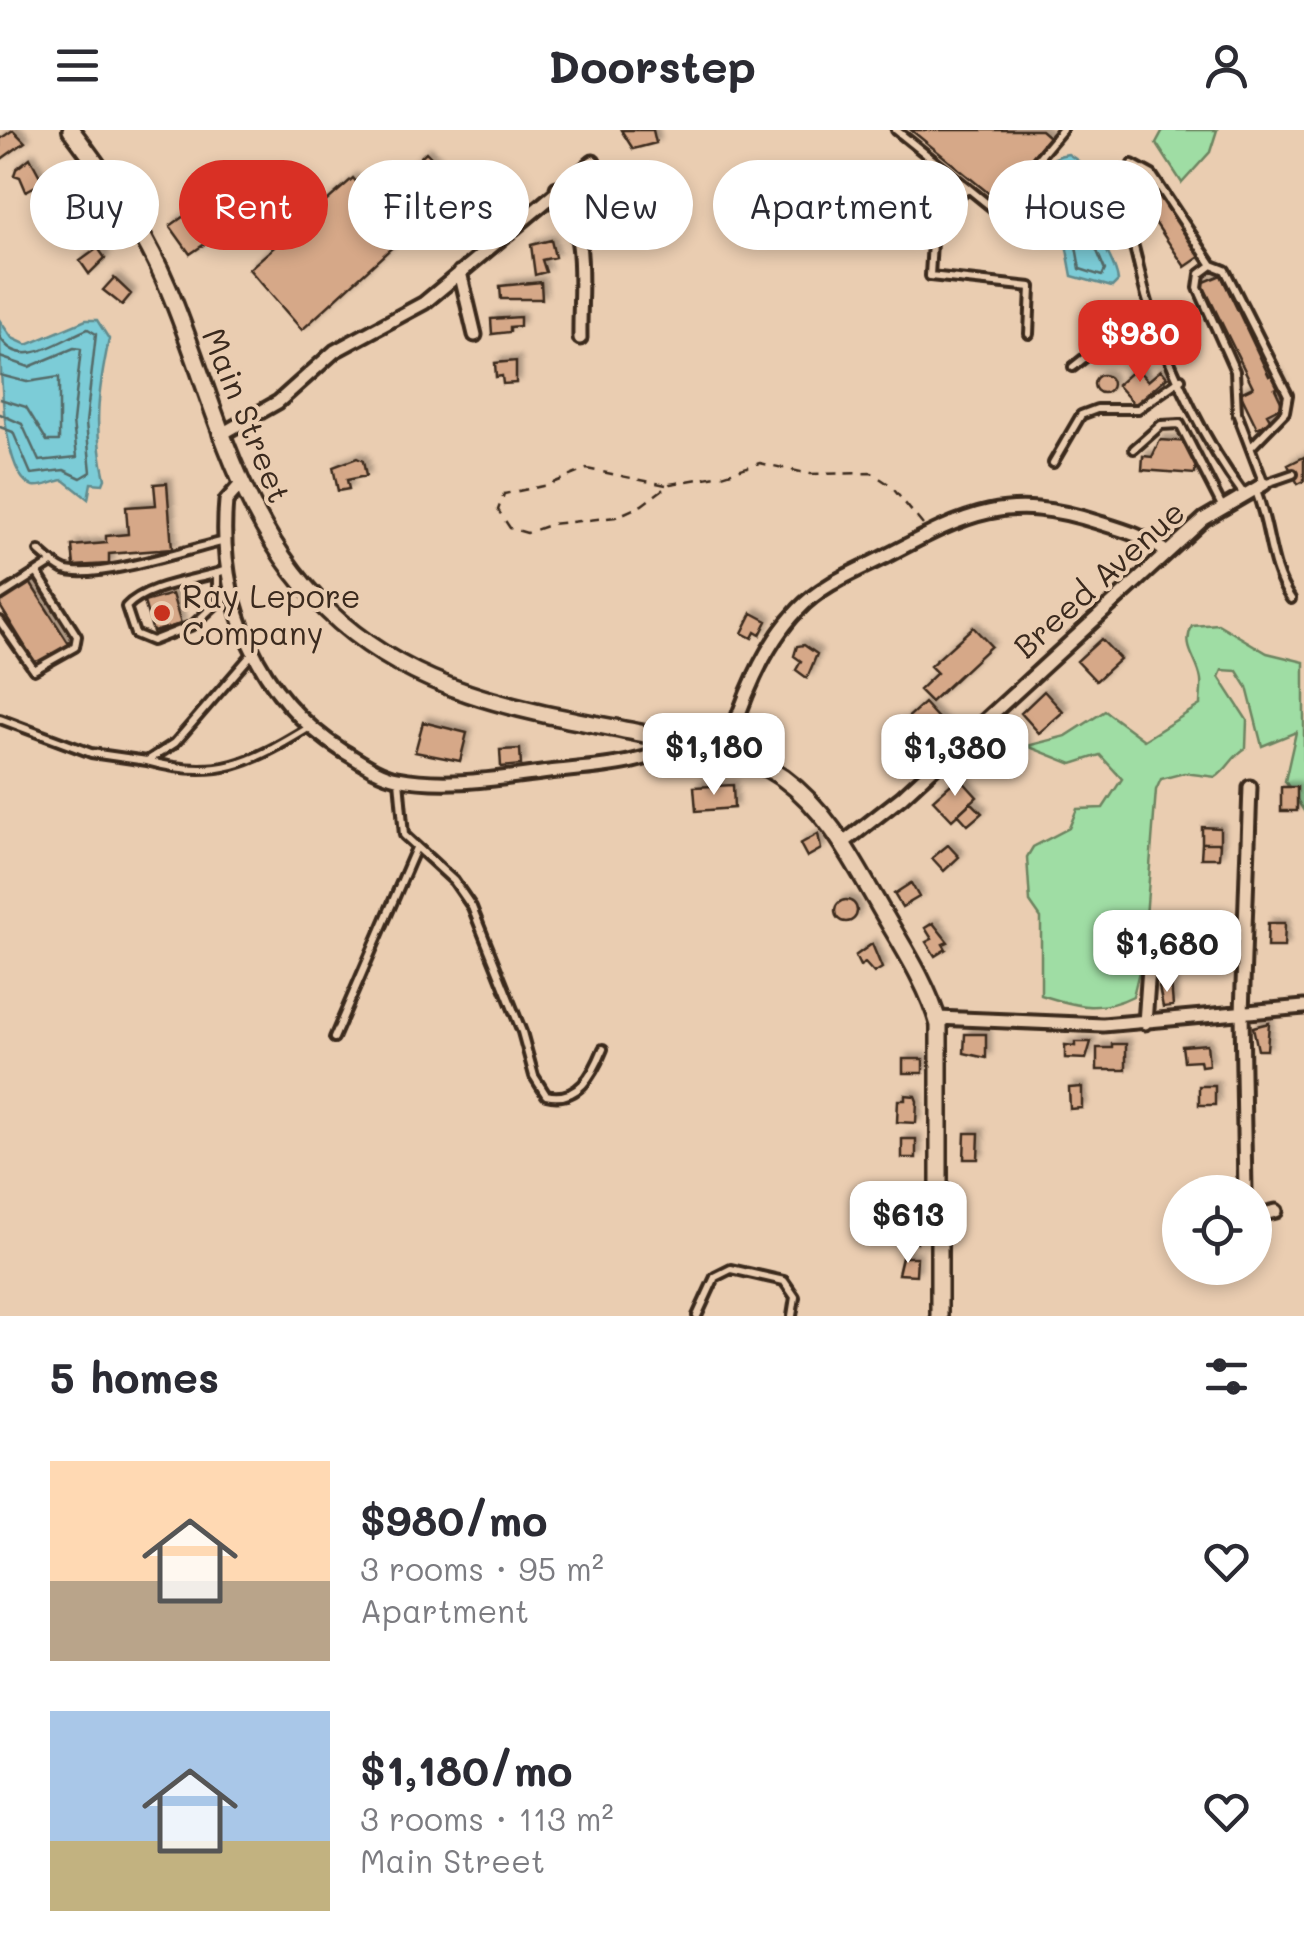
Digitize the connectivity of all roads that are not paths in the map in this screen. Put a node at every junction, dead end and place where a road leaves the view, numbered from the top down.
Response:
1 (70, 130) edge
2 (896, 130) edge
3 (1062, 130) edge
4 (932, 160) edge
5 (1162, 190) edge
6 (968, 191) edge
7 (549, 195) edge
8 (580, 250) edge
9 (932, 250) edge
10 (1138, 250) edge
11 (1212, 266) junction
12 (460, 272) junction
13 (1152, 318) junction
14 (1029, 334) dead end
15 (475, 335) dead end
16 (580, 338) dead end
17 (1074, 367) dead end
18 (1180, 379) junction
19 (220, 435) junction
20 (1251, 447) junction
21 (1134, 449) dead end
22 (1053, 463) dead end
23 (1293, 474) dead end
24 (240, 485) junction
25 (1254, 488) junction
26 (1222, 506) junction
27 (226, 541) junction
28 (39, 552) dead end
29 (1166, 552) junction
30 (52, 562) junction
31 (36, 572) junction
32 (222, 572) junction
33 (0, 596) edge
34 (1290, 599) dead end
35 (0, 620) edge
36 (252, 654) junction
37 (0, 718) edge
38 (311, 727) junction
39 (682, 741) junction
40 (727, 752) junction
41 (147, 761) junction
42 (399, 779) junction
43 (1250, 788) dead end
44 (842, 844) junction
45 (416, 848) junction
46 (1152, 926) dead end
47 (1304, 1007) edge
48 (1242, 1012) junction
49 (937, 1018) junction
50 (1145, 1023) junction
51 (334, 1038) dead end
52 (603, 1049) dead end
53 (1245, 1175) edge
54 (1276, 1211) dead end
55 (1272, 1212) edge
56 (697, 1316) edge
57 (792, 1316) edge
58 (940, 1316) edge

1 - 19 main road, Main Street
2 - 4 lane
3 - 6 lane
5 - 11 lane
7 - 12 street
8 - 16 street
9 - 14 lane
10 - 13 lane
11 - 20 lane
11 - 20 lane
12 - 15 street
12 - 19 street
13 - 17 lane
13 - 18 lane
18 - 22 lane
18 - 25 lane
19 - 24 main road, Main Street
20 - 25 lane
21 - 26 lane
23 - 25 lane
24 - 27 street
24 - 39 main road, Main Street
25 - 26 street, Breed Avenue
25 - 34 lane
26 - 29 street, Breed Avenue
27 - 30 lane
27 - 32 street
28 - 30 lane
29 - 40 street
29 - 44 street, Breed Avenue
30 - 31 lane
31 - 33 lane
31 - 35 lane
32 - 32 lane
32 - 36 street
36 - 38 street
36 - 41 lane
37 - 41 lane
38 - 41 lane
38 - 42 street
39 - 40 main road, Main Street
39 - 42 street
40 - 44 main road, Main Street
42 - 45 lane
43 - 48 street
44 - 49 main road, Main Street
45 - 51 lane
45 - 52 lane
46 - 50 street
47 - 48 street
48 - 50 street
48 - 53 street
49 - 50 street
49 - 58 main road, Main Street
54 - 55 street
56 - 57 lane

